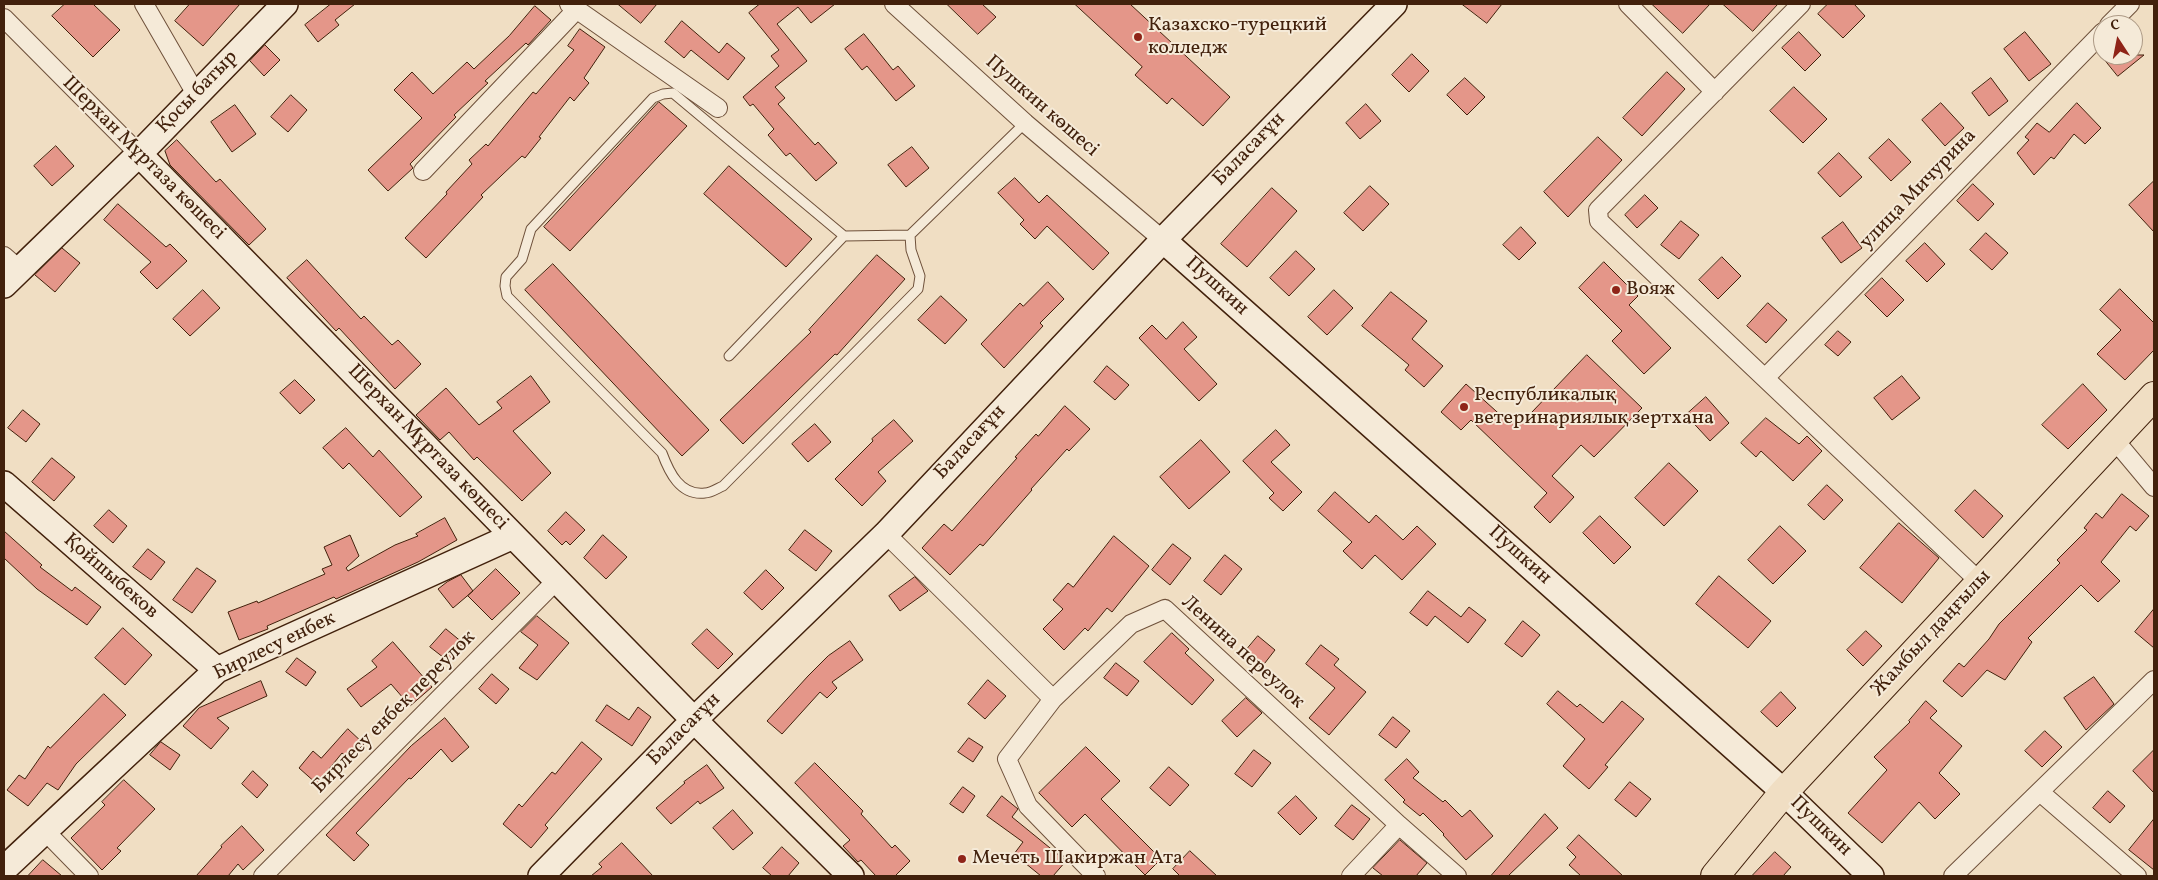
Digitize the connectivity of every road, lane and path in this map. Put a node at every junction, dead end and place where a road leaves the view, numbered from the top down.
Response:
1 (144, 4) edge
2 (285, 4) edge
3 (894, 4) edge
4 (1394, 4) edge
5 (1628, 4) edge
6 (1801, 4) edge
7 (2130, 4) edge
8 (573, 6) edge
9 (2120, 15) edge
10 (4, 18) edge
11 (2093, 42) edge
12 (1715, 92) junction
13 (196, 94) junction
14 (718, 108) dead end
15 (1025, 123) junction
16 (139, 154) junction
17 (423, 171) dead end
18 (910, 235) junction
19 (844, 236) junction
20 (1163, 240) junction
21 (9, 270) edge
22 (729, 356) dead end
23 (1765, 378) junction
24 (2154, 396) edge
25 (2113, 438) junction
26 (4, 484) edge
27 (2154, 487) edge
28 (886, 534) junction
29 (513, 536) junction
30 (556, 580) junction
31 (1981, 582) junction
32 (217, 670) junction
33 (2154, 680) edge
34 (1053, 700) junction
35 (694, 720) junction
36 (1784, 792) junction
37 (2041, 792) junction
38 (1399, 825) junction
39 (45, 831) junction
40 (4, 869) edge
41 (89, 876) edge
42 (263, 876) edge
43 (541, 876) edge
44 (851, 876) edge
45 (1096, 876) edge
46 (1351, 876) edge
47 (1458, 876) edge
48 (1714, 876) edge
49 (1871, 876) edge
50 (1954, 876) edge
51 (2136, 876) edge

1 - 13 street
2 - 13 street, Қосы батыр
3 - 15 street, Пушкин көшесі
4 - 20 street, Баласағұн
5 - 12 street
6 - 12 street
7 - 9 street
8 - 14 street
8 - 17 street
10 - 16 street, Шерхан Мұртаза көшесі
11 - 23 street, улица Мичурина
12 - 23 street
13 - 16 street, Қосы батыр
15 - 18 lane
15 - 20 street, Пушкин көшесі
16 - 21 street, Қосы батыр
16 - 29 street, Шерхан Мұртаза көшесі
18 - 19 lane
18 - 19 lane
19 - 22 lane
20 - 28 street, Баласағұн
20 - 36 street, Пушкин
23 - 31 street
24 - 25 main road, Жамбыл даңғылы
25 - 27 street
25 - 31 main road, Жамбыл даңғылы
26 - 32 street, Қойшыбеков
28 - 34 street
28 - 35 street, Баласағұн
29 - 30 street, Шерхан Мұртаза көшесі
29 - 32 street, Бирлесу енбек
30 - 35 street, Шерхан Мұртаза көшесі
30 - 42 street, Бирлесу енбек переулок
31 - 36 main road, Жамбыл даңғылы
32 - 39 street, Бирлесу енбек
33 - 37 street
34 - 38 street, Ленина переулок
34 - 45 street, Ленина переулок
35 - 43 street, Баласағұн
35 - 44 street, Шерхан Мұртаза көшесі
36 - 48 main road, Жамбыл даңғылы
36 - 49 street, Пушкин
37 - 50 street
37 - 51 street
38 - 46 street
38 - 47 street, Ленина переулок
39 - 40 street, Бирлесу енбек
39 - 41 street

